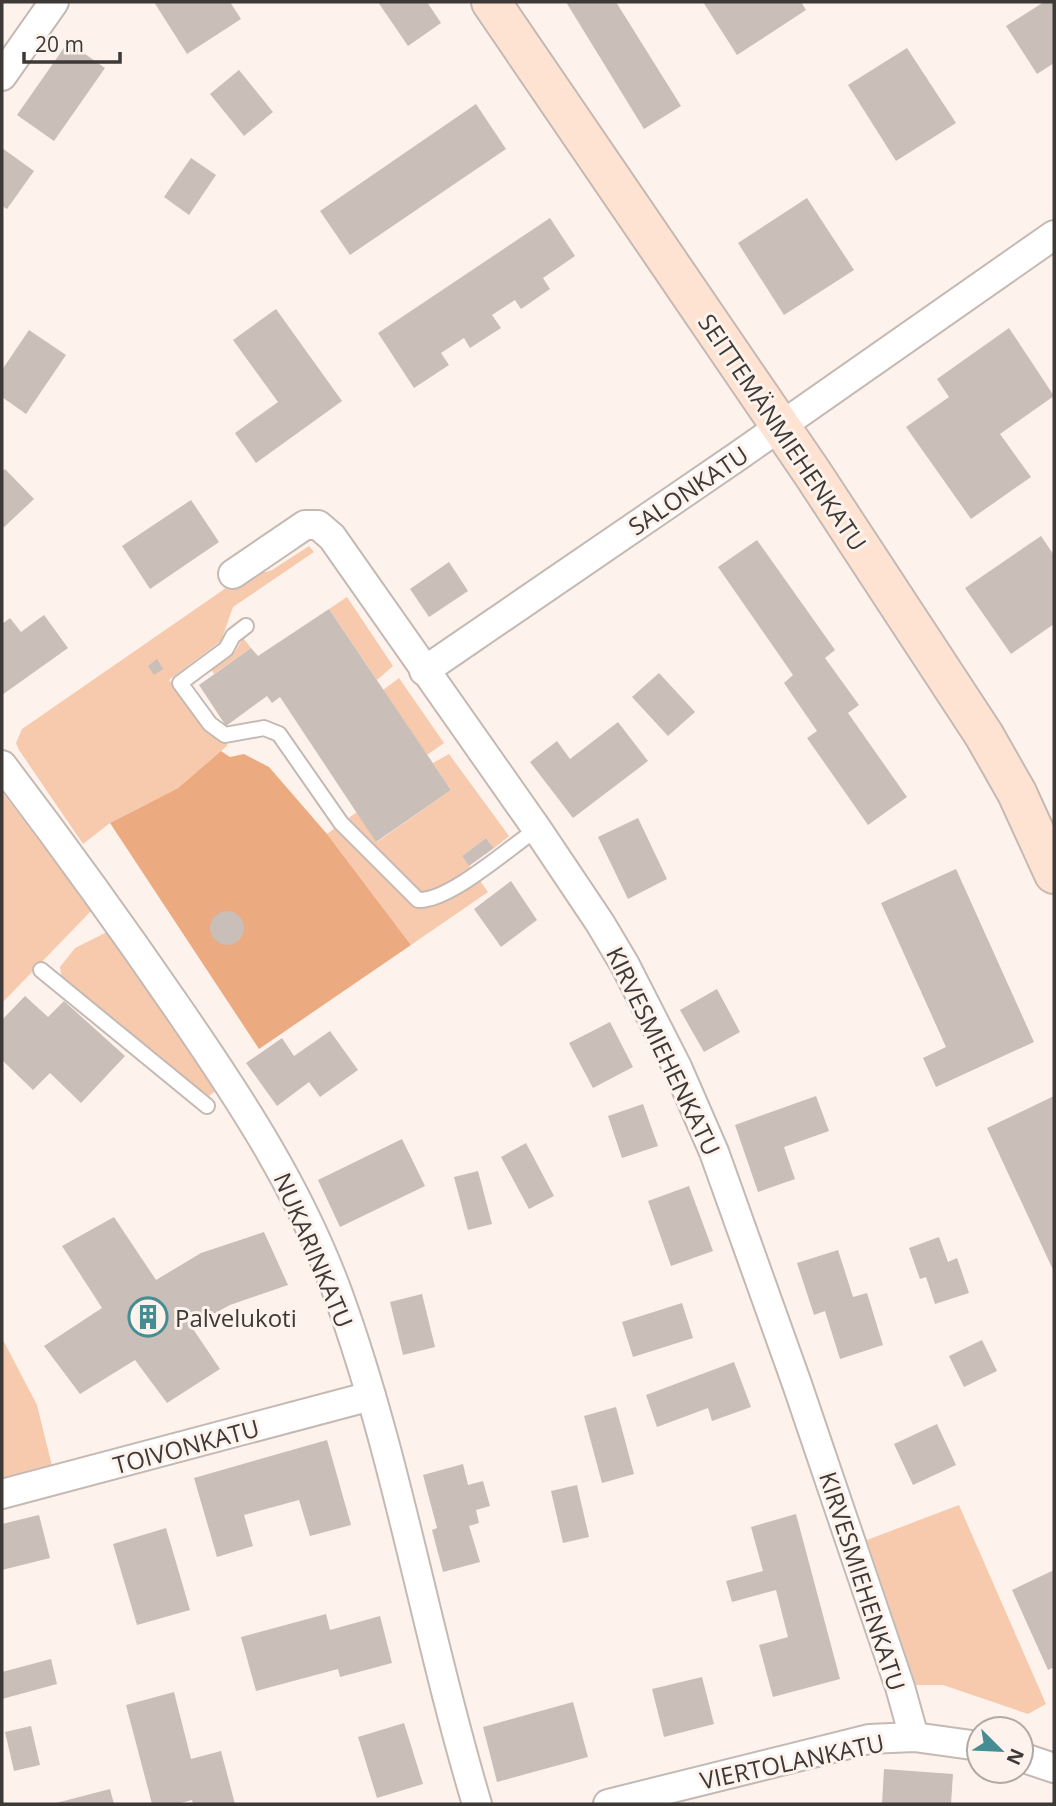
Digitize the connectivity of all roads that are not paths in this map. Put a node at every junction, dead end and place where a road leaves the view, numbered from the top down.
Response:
1 (54, 2) edge
2 (491, 2) edge
3 (2, 76) edge
4 (1054, 235) edge
5 (780, 427) junction
6 (233, 573) dead end
7 (246, 626) dead end
8 (424, 671) junction
9 (2, 765) edge
10 (537, 829) junction
11 (1054, 874) edge
12 (41, 970) dead end
13 (207, 1106) dead end
14 (371, 1396) junction
15 (2, 1494) edge
16 (914, 1737) junction
17 (965, 1744) edge
18 (1035, 1762) edge
19 (1054, 1769) edge
20 (617, 1803) edge
21 (477, 1804) edge

1 - 3 street
2 - 5 street, SEITTEMÄNMIEHENKATU
4 - 5 street, SALONKATU
5 - 8 street, SALONKATU
5 - 11 street, SEITTEMÄNMIEHENKATU
6 - 8 street, KIRVESMIEHENKATU
7 - 10 lane
8 - 10 street, KIRVESMIEHENKATU
9 - 14 street, NUKARINKATU
10 - 16 street, KIRVESMIEHENKATU
12 - 13 lane
14 - 15 street, TOIVONKATU
14 - 21 street, NUKARINKATU
16 - 17 street, VIERTOLANKATU
16 - 20 street, VIERTOLANKATU
18 - 19 street

